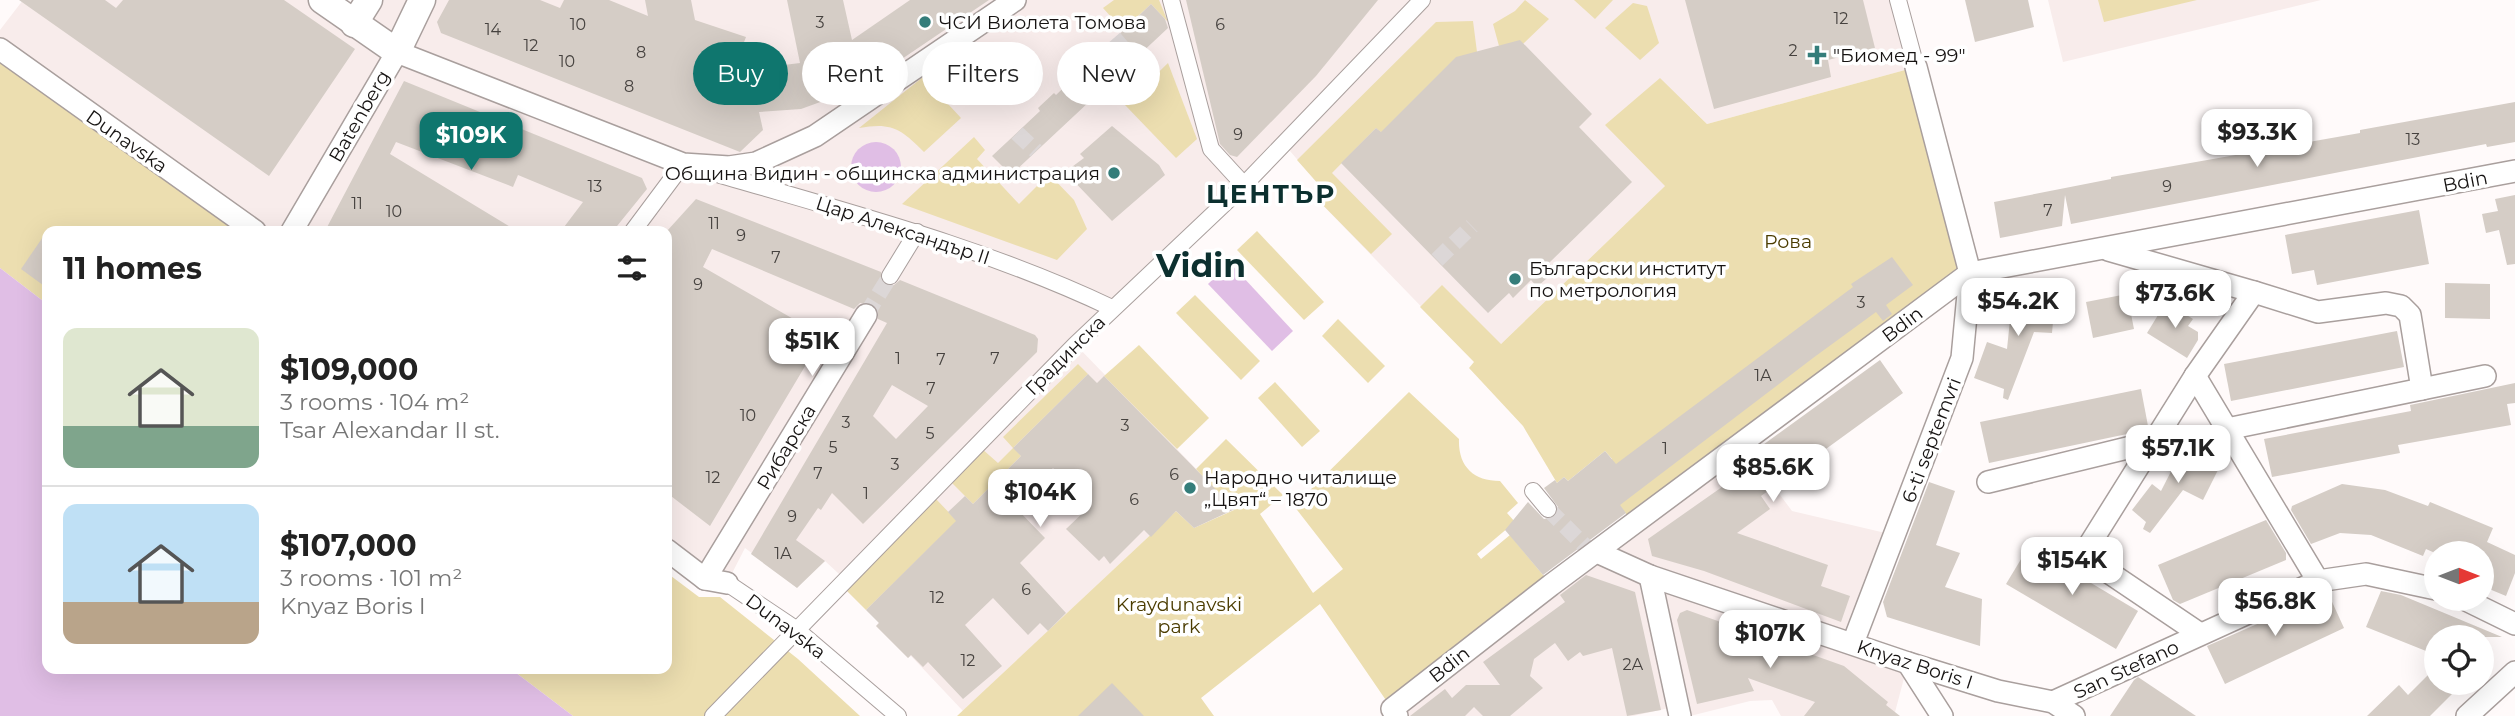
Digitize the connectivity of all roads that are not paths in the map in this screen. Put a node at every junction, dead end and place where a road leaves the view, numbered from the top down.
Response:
1 (322, 0) edge
2 (369, 0) edge
3 (422, 0) edge
4 (1015, 0) edge
5 (1171, 0) edge
6 (1422, 0) edge
7 (1898, 0) edge
8 (354, 24) junction
9 (0, 49) edge
10 (397, 52) junction
11 (1916, 67) joint
12 (687, 165) junction
13 (2515, 171) edge
14 (1244, 185) junction
15 (248, 226) edge
16 (295, 226) edge
17 (637, 226) edge
18 (917, 232) junction
19 (2105, 249) junction
20 (1970, 273) junction
21 (890, 276) tunnel mouth
22 (2254, 292) junction
23 (1112, 308) junction
24 (866, 315) tunnel mouth
25 (2195, 376) junction
26 (2485, 376) dead end
27 (2422, 389) junction
28 (2227, 429) junction
29 (2156, 441) junction
30 (1988, 482) dead end
31 (1533, 491) dead end
32 (1548, 509) tunnel mouth
33 (1592, 551) junction
34 (672, 555) edge
35 (1650, 576) junction
36 (705, 579) junction
37 (2318, 581) junction
38 (727, 583) joint
39 (2424, 586) edge
40 (2488, 611) edge
41 (2515, 624) edge
42 (797, 630) junction
43 (2200, 634) junction
44 (1853, 643) junction
45 (1908, 663) junction
46 (2515, 672) edge
47 (2053, 702) junction
48 (1394, 712) edge
49 (713, 716) edge
50 (898, 716) edge
51 (1680, 716) edge
52 (1942, 716) edge
53 (2074, 716) edge
54 (2467, 716) edge

1 - 8 street
2 - 8 street
3 - 10 street, Batenberg
4 - 12 street
5 - 14 street
6 - 14 street, Градинска
7 - 11 street
8 - 10 street
9 - 15 street, Dunavska
10 - 12 street
10 - 16 street, Batenberg
11 - 20 street, 6-ti septemvri
12 - 17 street
12 - 18 street, Цар Александър II
13 - 19 street, Bdin
14 - 23 street, Градинска
18 - 21 street
18 - 23 street, Цар Александър II
19 - 20 street, Bdin
19 - 22 street
20 - 33 street, Bdin
20 - 44 street, 6-ti septemvri
22 - 25 street
22 - 27 street
23 - 42 street, Градинска
24 - 36 street, Рибарска
25 - 28 street
25 - 29 street
26 - 27 street
27 - 28 street
28 - 37 street
29 - 30 street
29 - 43 street
31 - 32 street
33 - 35 street, Knyaz Boris I
33 - 48 street, Bdin
34 - 36 street, Dunavska
35 - 44 street, Knyaz Boris I
35 - 51 street
36 - 38 street, Dunavska
37 - 39 street, San Stefano
37 - 43 street, San Stefano
38 - 42 street, Dunavska
40 - 41 street
42 - 49 street, Градинска
42 - 50 street, Dunavska
43 - 47 street, San Stefano
44 - 45 street, Knyaz Boris I
45 - 47 street, Knyaz Boris I
45 - 52 street
46 - 54 street
47 - 53 street, Knyaz Boris I

